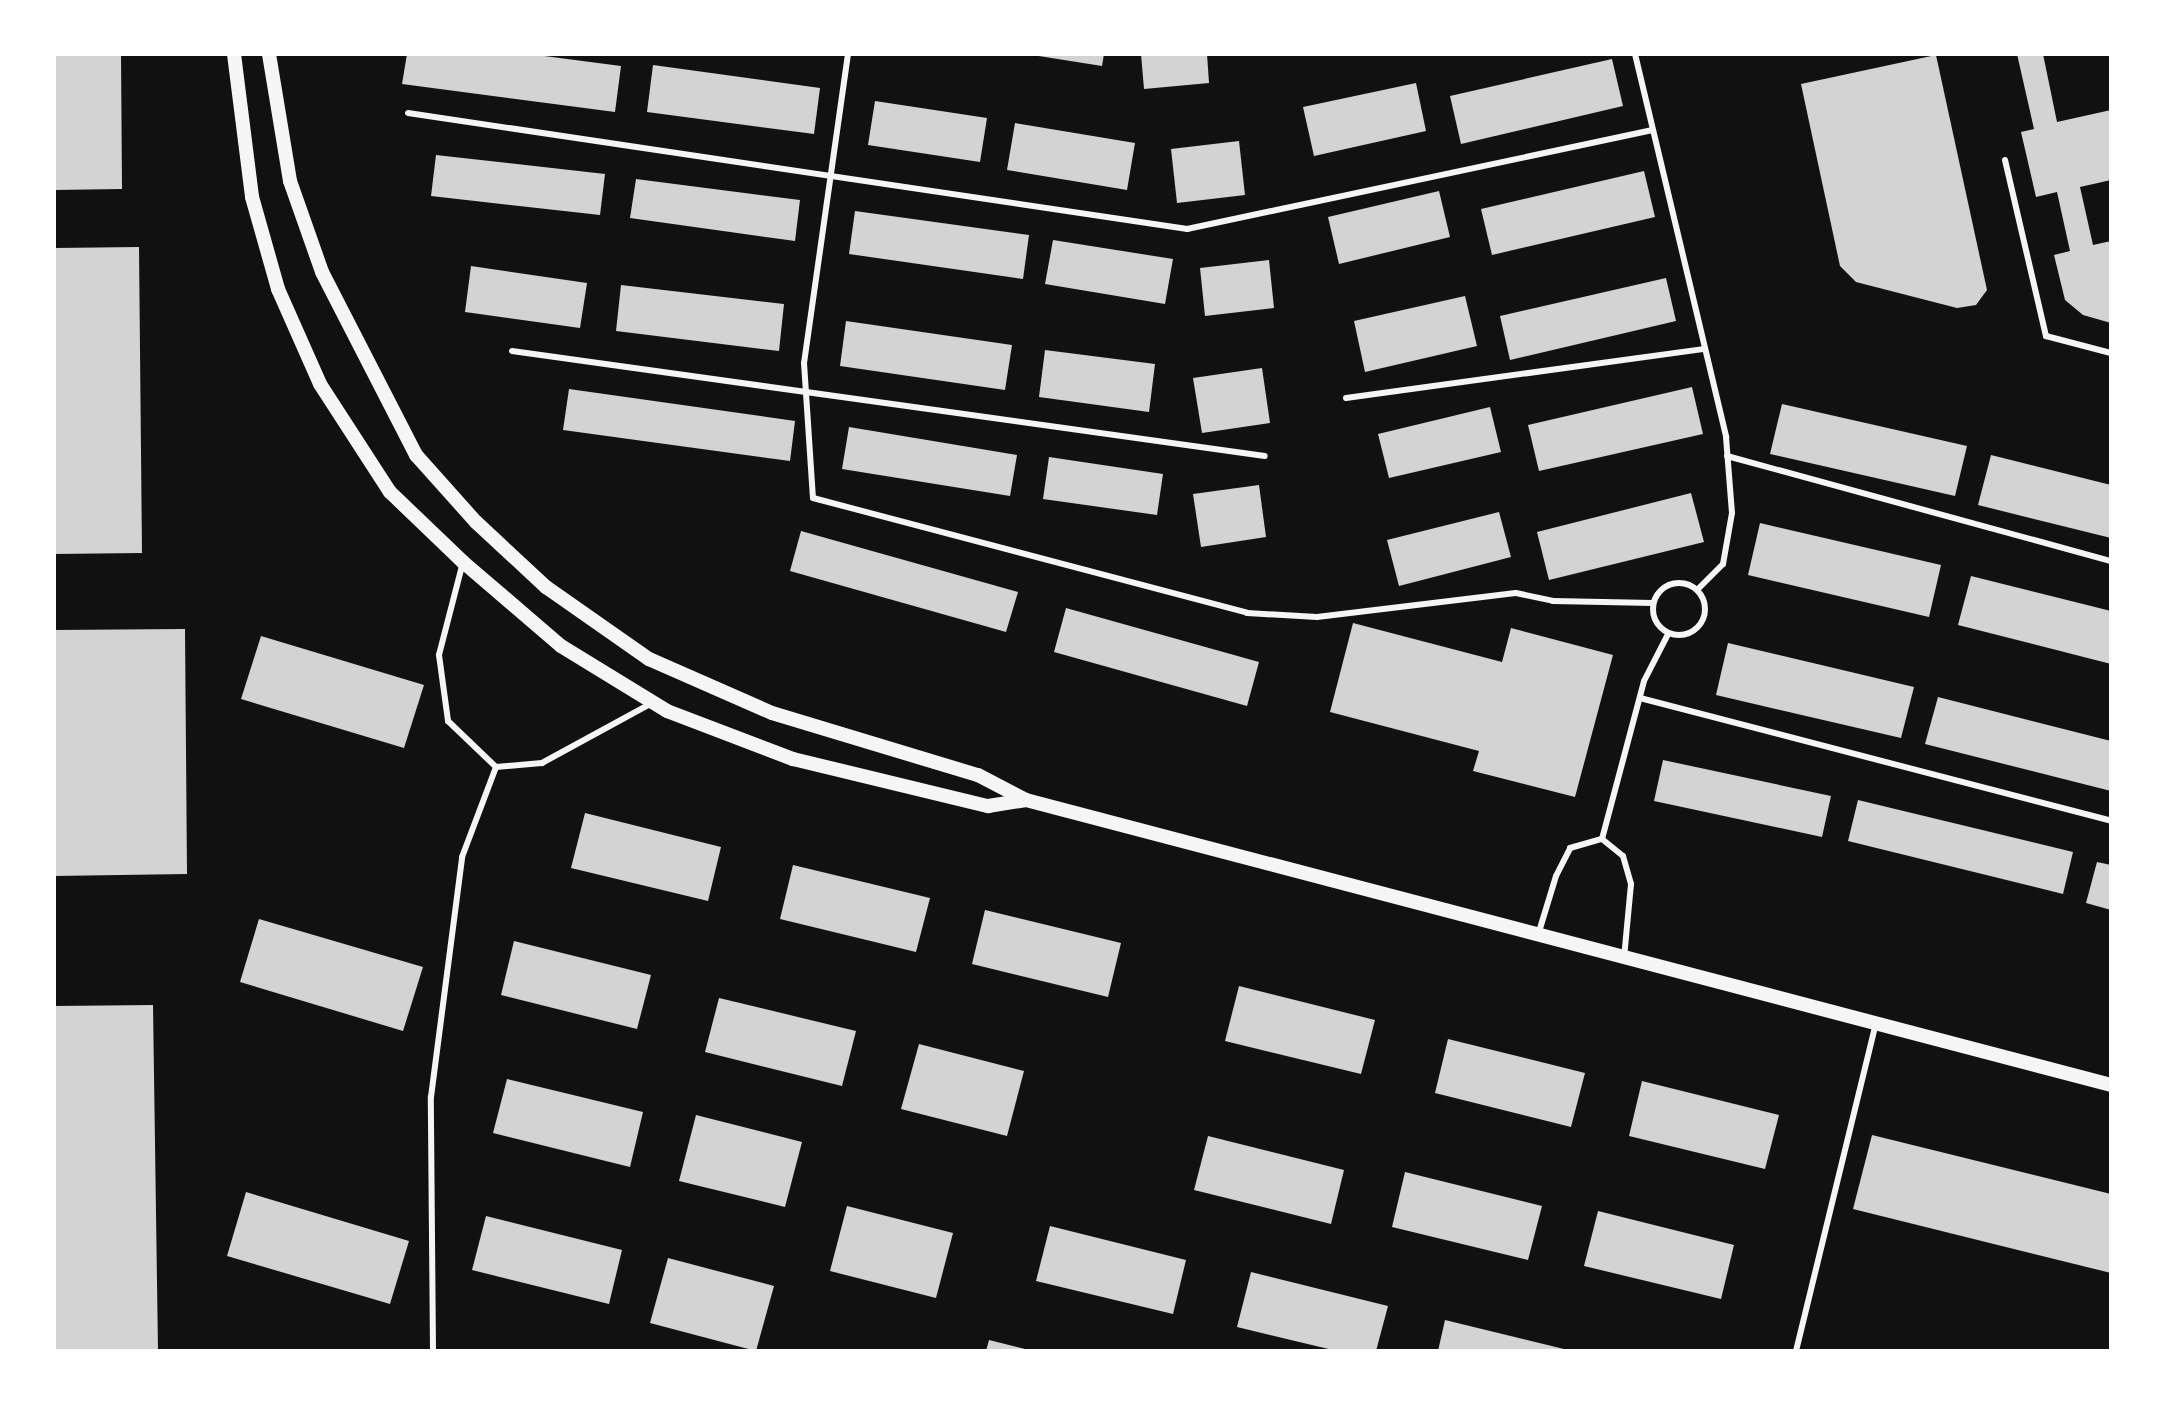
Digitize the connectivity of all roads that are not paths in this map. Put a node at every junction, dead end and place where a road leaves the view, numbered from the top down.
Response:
1 (234, 54) edge
2 (269, 54) edge
3 (848, 54) edge
4 (1635, 54) edge
5 (408, 113) dead end
6 (1653, 130) junction
7 (2005, 160) dead end
8 (828, 176) junction
9 (1705, 349) junction
10 (512, 351) dead end
11 (2111, 353) edge
12 (806, 393) junction
13 (1346, 398) dead end
14 (1265, 456) dead end
15 (1727, 456) junction
16 (2111, 561) edge
17 (463, 562) junction
18 (1698, 589) junction
19 (1653, 603) junction
20 (1668, 634) junction
21 (1640, 698) junction
22 (654, 703) junction
23 (496, 767) junction
24 (1026, 800) junction
25 (2111, 821) edge
26 (1602, 839) junction
27 (1538, 935) junction
28 (1624, 958) junction
29 (1876, 1024) junction
30 (2111, 1085) edge
31 (433, 1351) edge
32 (1796, 1351) edge

1 - 17 street
2 - 24 street
3 - 8 lane
4 - 6 lane
5 - 8 lane
6 - 8 lane
6 - 9 lane
7 - 11 lane
8 - 12 lane
9 - 13 lane
9 - 15 lane
10 - 12 lane
12 - 14 lane
12 - 19 lane
15 - 16 lane
15 - 18 lane
17 - 22 street
17 - 23 lane
18 - 19 lane
18 - 20 lane
19 - 20 lane
20 - 21 lane
21 - 25 lane
21 - 26 lane
22 - 23 lane
22 - 24 street
23 - 31 lane
24 - 27 street
26 - 27 lane
26 - 28 lane
27 - 28 street
28 - 29 street
29 - 30 street
29 - 32 lane

